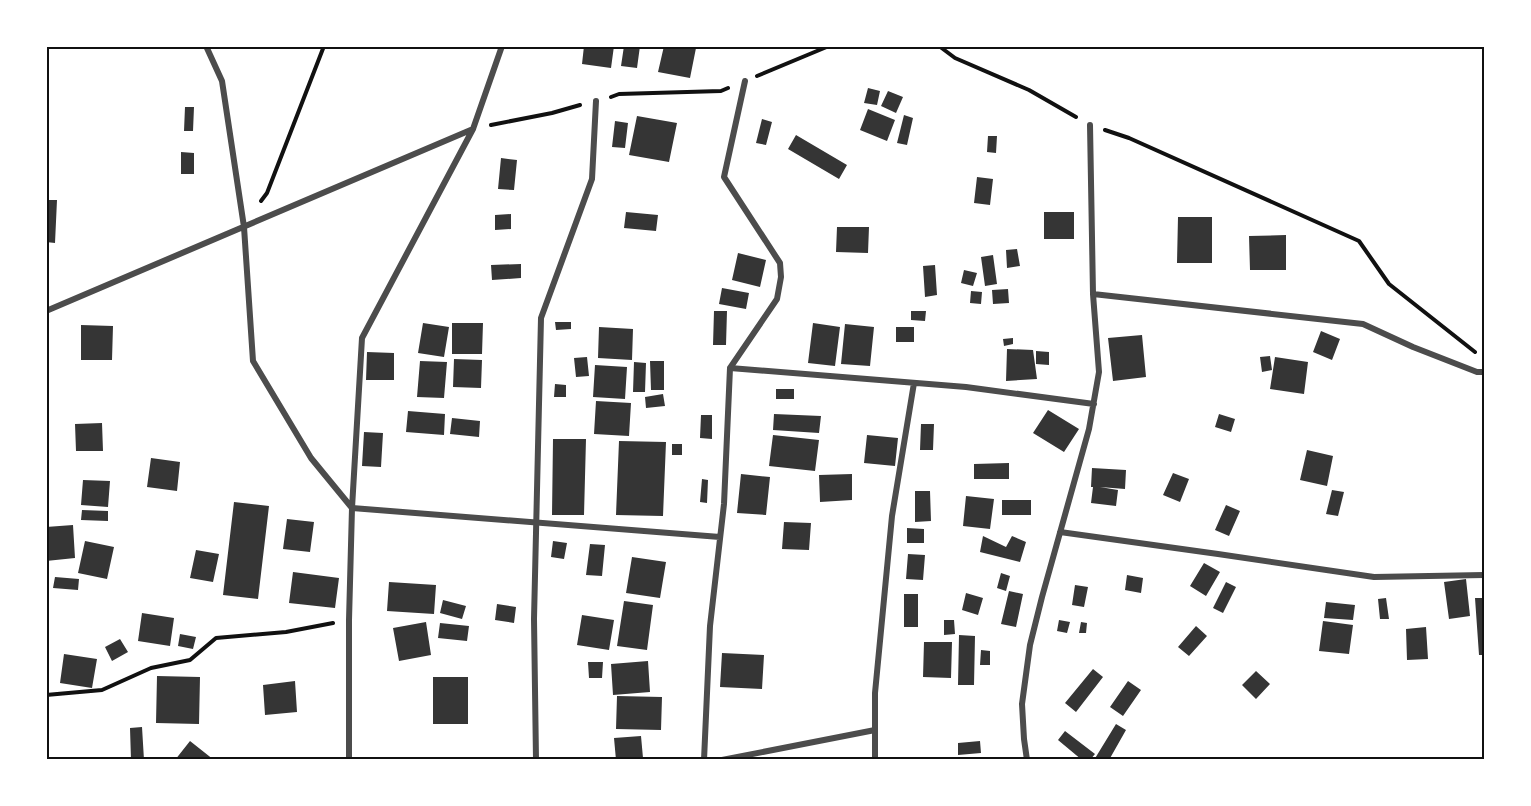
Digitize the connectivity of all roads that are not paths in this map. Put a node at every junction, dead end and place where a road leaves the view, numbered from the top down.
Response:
1 (206, 46) edge
2 (502, 46) edge
3 (745, 81) road end
4 (596, 101) road end
5 (1090, 125) road end
6 (473, 129) junction
7 (244, 227) junction
8 (1093, 294) junction
9 (46, 310) edge
10 (730, 368) junction
11 (1485, 372) edge
12 (914, 383) junction
13 (1094, 404) junction
14 (352, 508) junction
15 (536, 523) junction
16 (1060, 532) junction
17 (720, 537) junction
18 (1485, 575) edge
19 (875, 730) junction
20 (349, 759) edge
21 (536, 759) edge
22 (704, 759) edge
23 (722, 759) edge
24 (875, 759) edge
25 (1027, 759) edge

1 - 7 street
2 - 6 street
3 - 10 street
4 - 15 street
5 - 8 street
6 - 7 street
6 - 14 street
7 - 9 street
7 - 14 street
8 - 11 street
8 - 13 street
10 - 12 street
10 - 17 street
12 - 13 street
12 - 19 street
13 - 16 street
14 - 15 street
14 - 20 street
15 - 17 street
15 - 21 street
16 - 18 street
16 - 25 street
17 - 22 street
19 - 23 street
19 - 24 street

